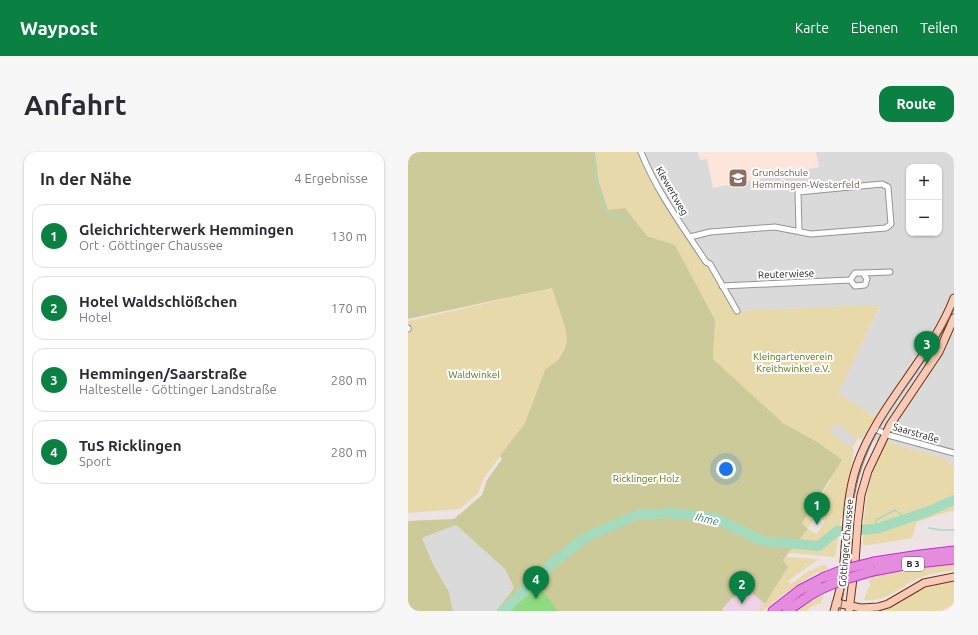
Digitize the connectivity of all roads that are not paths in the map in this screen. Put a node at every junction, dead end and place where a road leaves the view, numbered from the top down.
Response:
1 (641, 152) edge
2 (799, 231) junction
3 (690, 237) junction
4 (890, 272) dead end
5 (863, 273) junction
6 (850, 280) junction
7 (722, 286) junction
8 (954, 298) edge
9 (737, 311) dead end
10 (954, 318) edge
11 (875, 429) junction
12 (885, 434) junction
13 (954, 453) edge
14 (954, 552) edge
15 (954, 559) edge
16 (873, 567) junction
17 (954, 577) edge
18 (836, 603) junction
19 (850, 609) edge
20 (773, 611) edge
21 (787, 611) edge
22 (834, 611) edge

1 - 3 street, Klewertweg
2 - 2 street
2 - 3 street
3 - 7 street
4 - 5 street, Reuterwiese
5 - 6 street, Reuterwiese
5 - 6 street, Reuterwiese
6 - 7 street, Reuterwiese
7 - 9 street
8 - 11 street, Göttinger Chaussee
10 - 12 street, Göttinger Chaussee
11 - 12 street, Saarstraße
11 - 18 street, Göttinger Chaussee
12 - 13 street, Saarstraße
12 - 19 street, Göttinger Chaussee
14 - 16 highway, B 3
15 - 16 highway, B 3
16 - 20 highway, B 3, bridge
16 - 21 highway, B 3, bridge
17 - 19 street
18 - 19 street
18 - 22 street, Göttinger Chaussee

